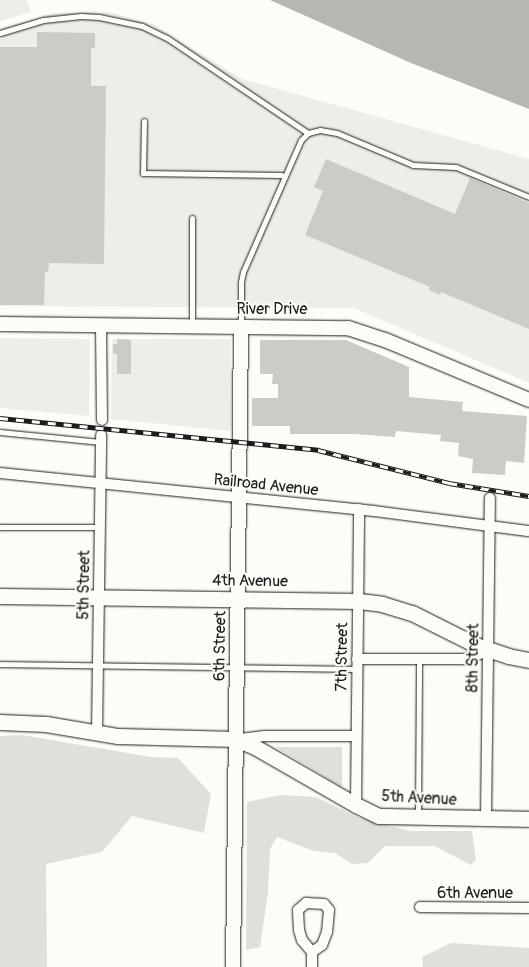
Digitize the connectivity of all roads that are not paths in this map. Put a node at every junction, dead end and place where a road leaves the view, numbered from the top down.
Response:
1 (0, 33) edge
2 (144, 120) dead end
3 (308, 133) junction
4 (285, 177) junction
5 (529, 197) edge
6 (192, 218) dead end
7 (0, 324) edge
8 (101, 325) junction
9 (192, 326) junction
10 (241, 326) junction
11 (529, 400) edge
12 (102, 420) dead end
13 (0, 432) edge
14 (101, 439) joint
15 (0, 473) edge
16 (100, 484) junction
17 (240, 497) junction
18 (490, 498) dead end
19 (359, 510) junction
20 (0, 526) edge
21 (100, 527) junction
22 (490, 527) junction
23 (529, 531) edge
24 (0, 596) edge
25 (99, 597) junction
26 (238, 598) junction
27 (359, 600) junction
28 (488, 650) junction
29 (419, 659) junction
30 (529, 660) edge
31 (0, 664) edge
32 (357, 664) junction
33 (98, 666) junction
34 (237, 668) junction
35 (0, 722) edge
36 (98, 734) junction
37 (355, 736) junction
38 (236, 739) junction
39 (356, 805) junction
40 (418, 817) junction
41 (486, 818) junction
42 (529, 819) edge
43 (420, 908) dead end
44 (529, 908) edge
45 (312, 952) junction
46 (233, 967) edge
47 (312, 967) edge

1 - 3 lane
2 - 4 lane
3 - 4 lane
3 - 5 lane
4 - 10 lane
6 - 9 lane
7 - 8 street, River Drive
8 - 9 street, River Drive
8 - 12 street
9 - 10 street, River Drive
10 - 11 street, River Drive
10 - 17 street, 6th Street
13 - 14 lane
14 - 16 street, 5th Street
15 - 16 street, Railroad Avenue
16 - 17 street, Railroad Avenue
16 - 21 street, 5th Street
17 - 19 street, Railroad Avenue
17 - 26 street, 6th Street
18 - 22 street, 8th Street
19 - 22 street, Railroad Avenue
19 - 27 street, 7th Street
20 - 21 lane
21 - 25 street, 5th Street
22 - 23 street, Railroad Avenue
22 - 28 street, 8th Street
24 - 25 main road, 4th Avenue
25 - 26 main road, 4th Avenue
25 - 33 street, 5th Street
26 - 27 main road, 4th Avenue
26 - 34 street, 6th Street
27 - 28 main road, 4th Avenue
27 - 32 street, 7th Street
28 - 29 street
28 - 30 main road, 4th Avenue
28 - 41 street, 8th Street
29 - 32 street
29 - 40 lane
31 - 33 lane
32 - 34 lane
32 - 37 street, 7th Street
33 - 34 lane
33 - 36 street, 5th Street
34 - 38 street, 6th Street
35 - 36 main road, 5th Avenue
36 - 38 main road, 5th Avenue
37 - 38 street, 5th Avenue
37 - 39 street, 7th Street
38 - 39 main road, 5th Avenue
38 - 46 street, 6th Street
39 - 40 main road, 5th Avenue
40 - 41 main road, 5th Avenue
41 - 42 main road, 5th Avenue
43 - 44 street, 6th Avenue
45 - 45 street
45 - 47 street

